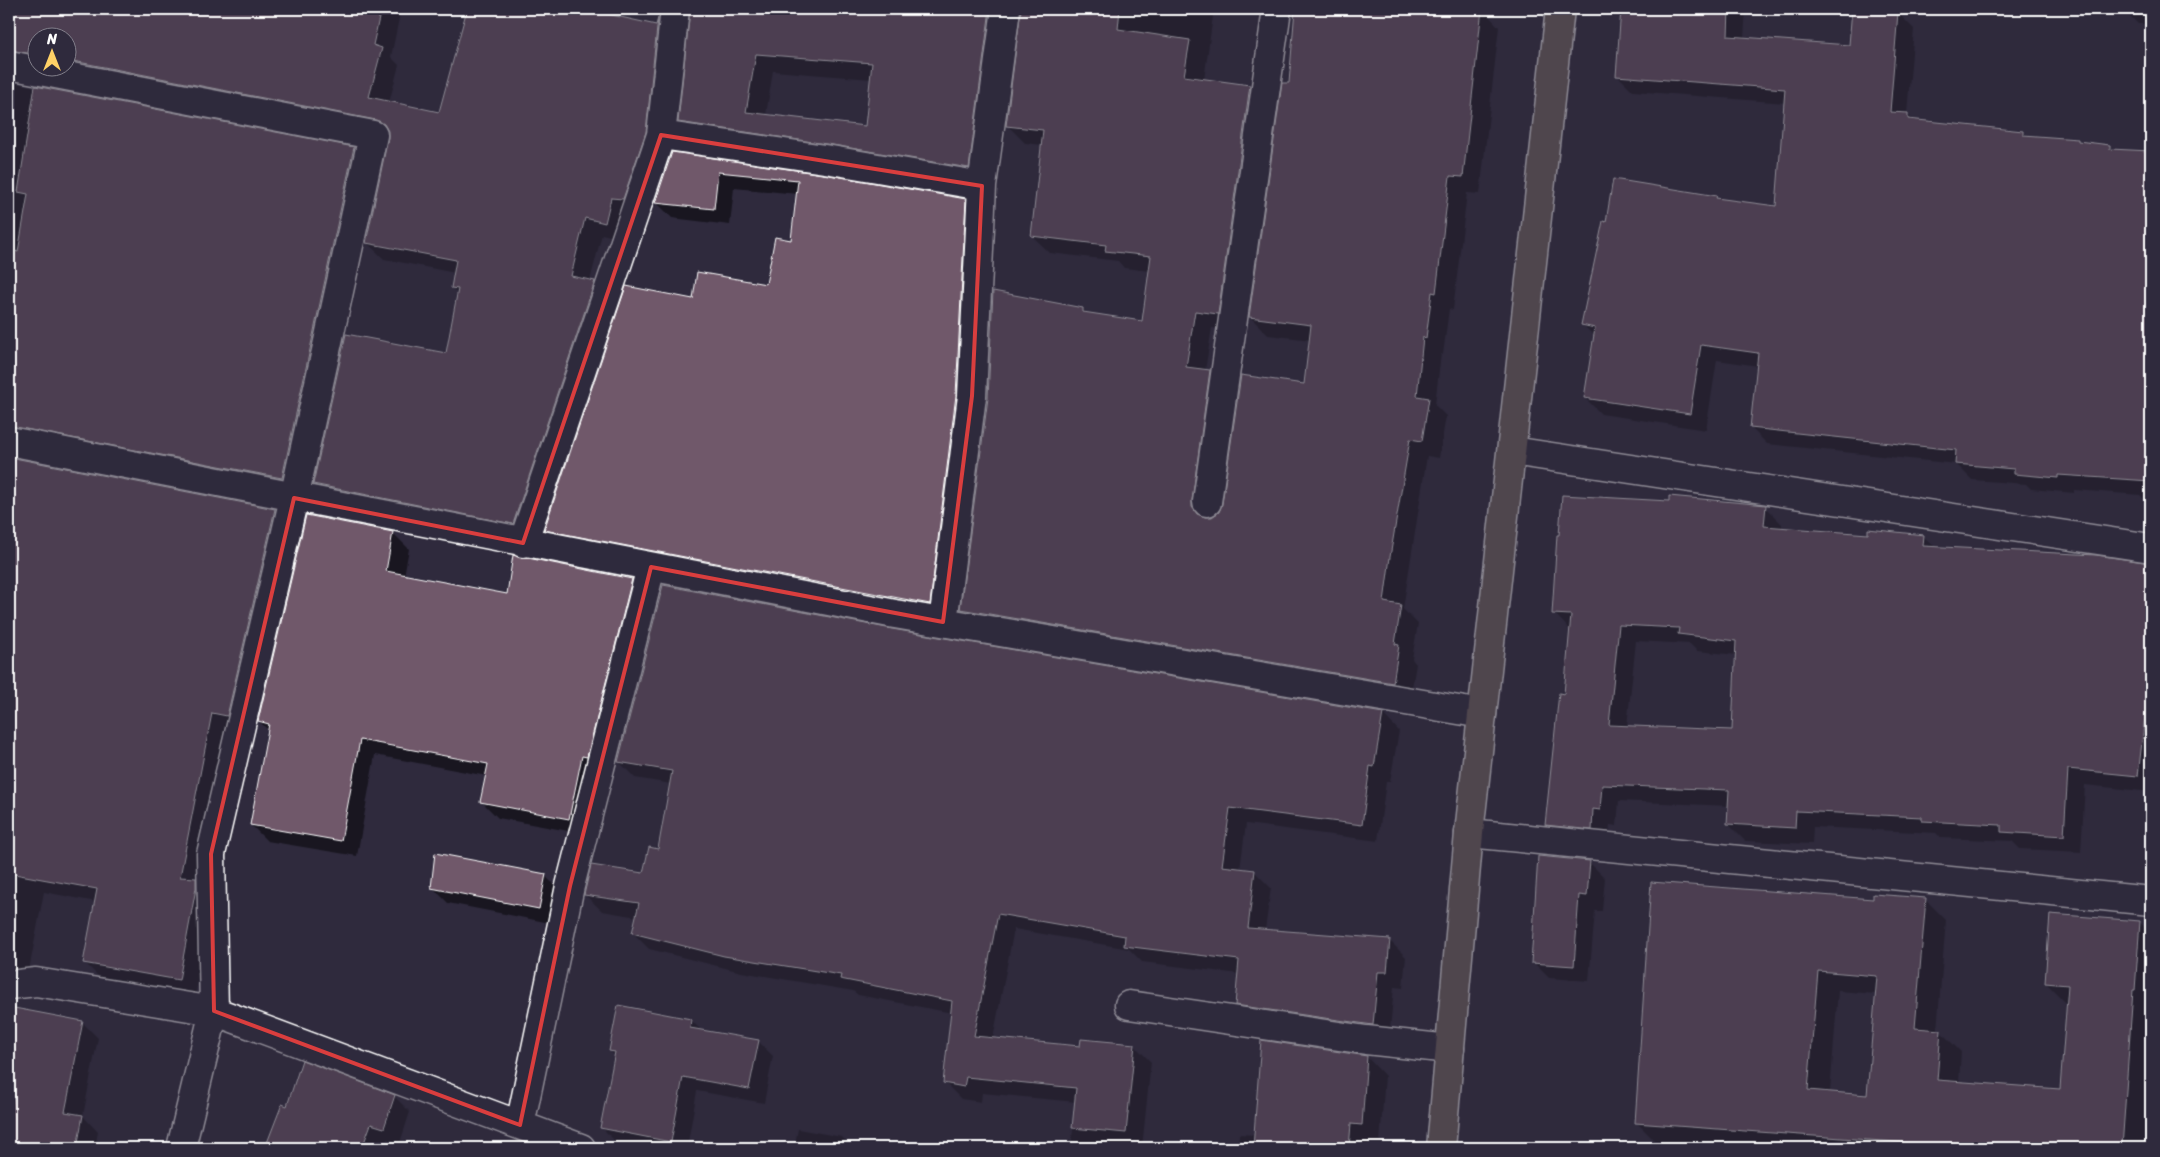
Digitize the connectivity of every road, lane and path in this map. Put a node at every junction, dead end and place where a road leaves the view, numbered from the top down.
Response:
1 (675, 9) edge
2 (1006, 9) edge
3 (1277, 9) edge
4 (1560, 9) edge
5 (9, 65) edge
6 (661, 135) junction
7 (982, 186) junction
8 (9, 441) edge
9 (1512, 451) junction
10 (294, 498) junction
11 (1207, 502) dead end
12 (524, 543) junction
13 (2151, 548) edge
14 (651, 567) junction
15 (943, 622) junction
16 (1482, 714) junction
17 (1469, 833) junction
18 (2151, 901) edge
19 (9, 985) edge
20 (1129, 1005) dead end
21 (214, 1011) junction
22 (1450, 1049) junction
23 (520, 1125) junction
24 (181, 1148) edge
25 (582, 1148) edge
26 (1441, 1148) edge

1 - 6 street
2 - 7 street
3 - 11 street
4 - 9 main road
5 - 10 street
6 - 7 street
6 - 12 street
7 - 15 street
8 - 10 street
9 - 13 street
9 - 16 main road
10 - 12 street
10 - 21 street
12 - 14 street
14 - 15 street
14 - 23 street
15 - 16 street
16 - 17 main road
17 - 18 street
17 - 22 main road
19 - 21 street
20 - 22 street
21 - 23 street
21 - 24 street
22 - 26 main road
23 - 25 street

